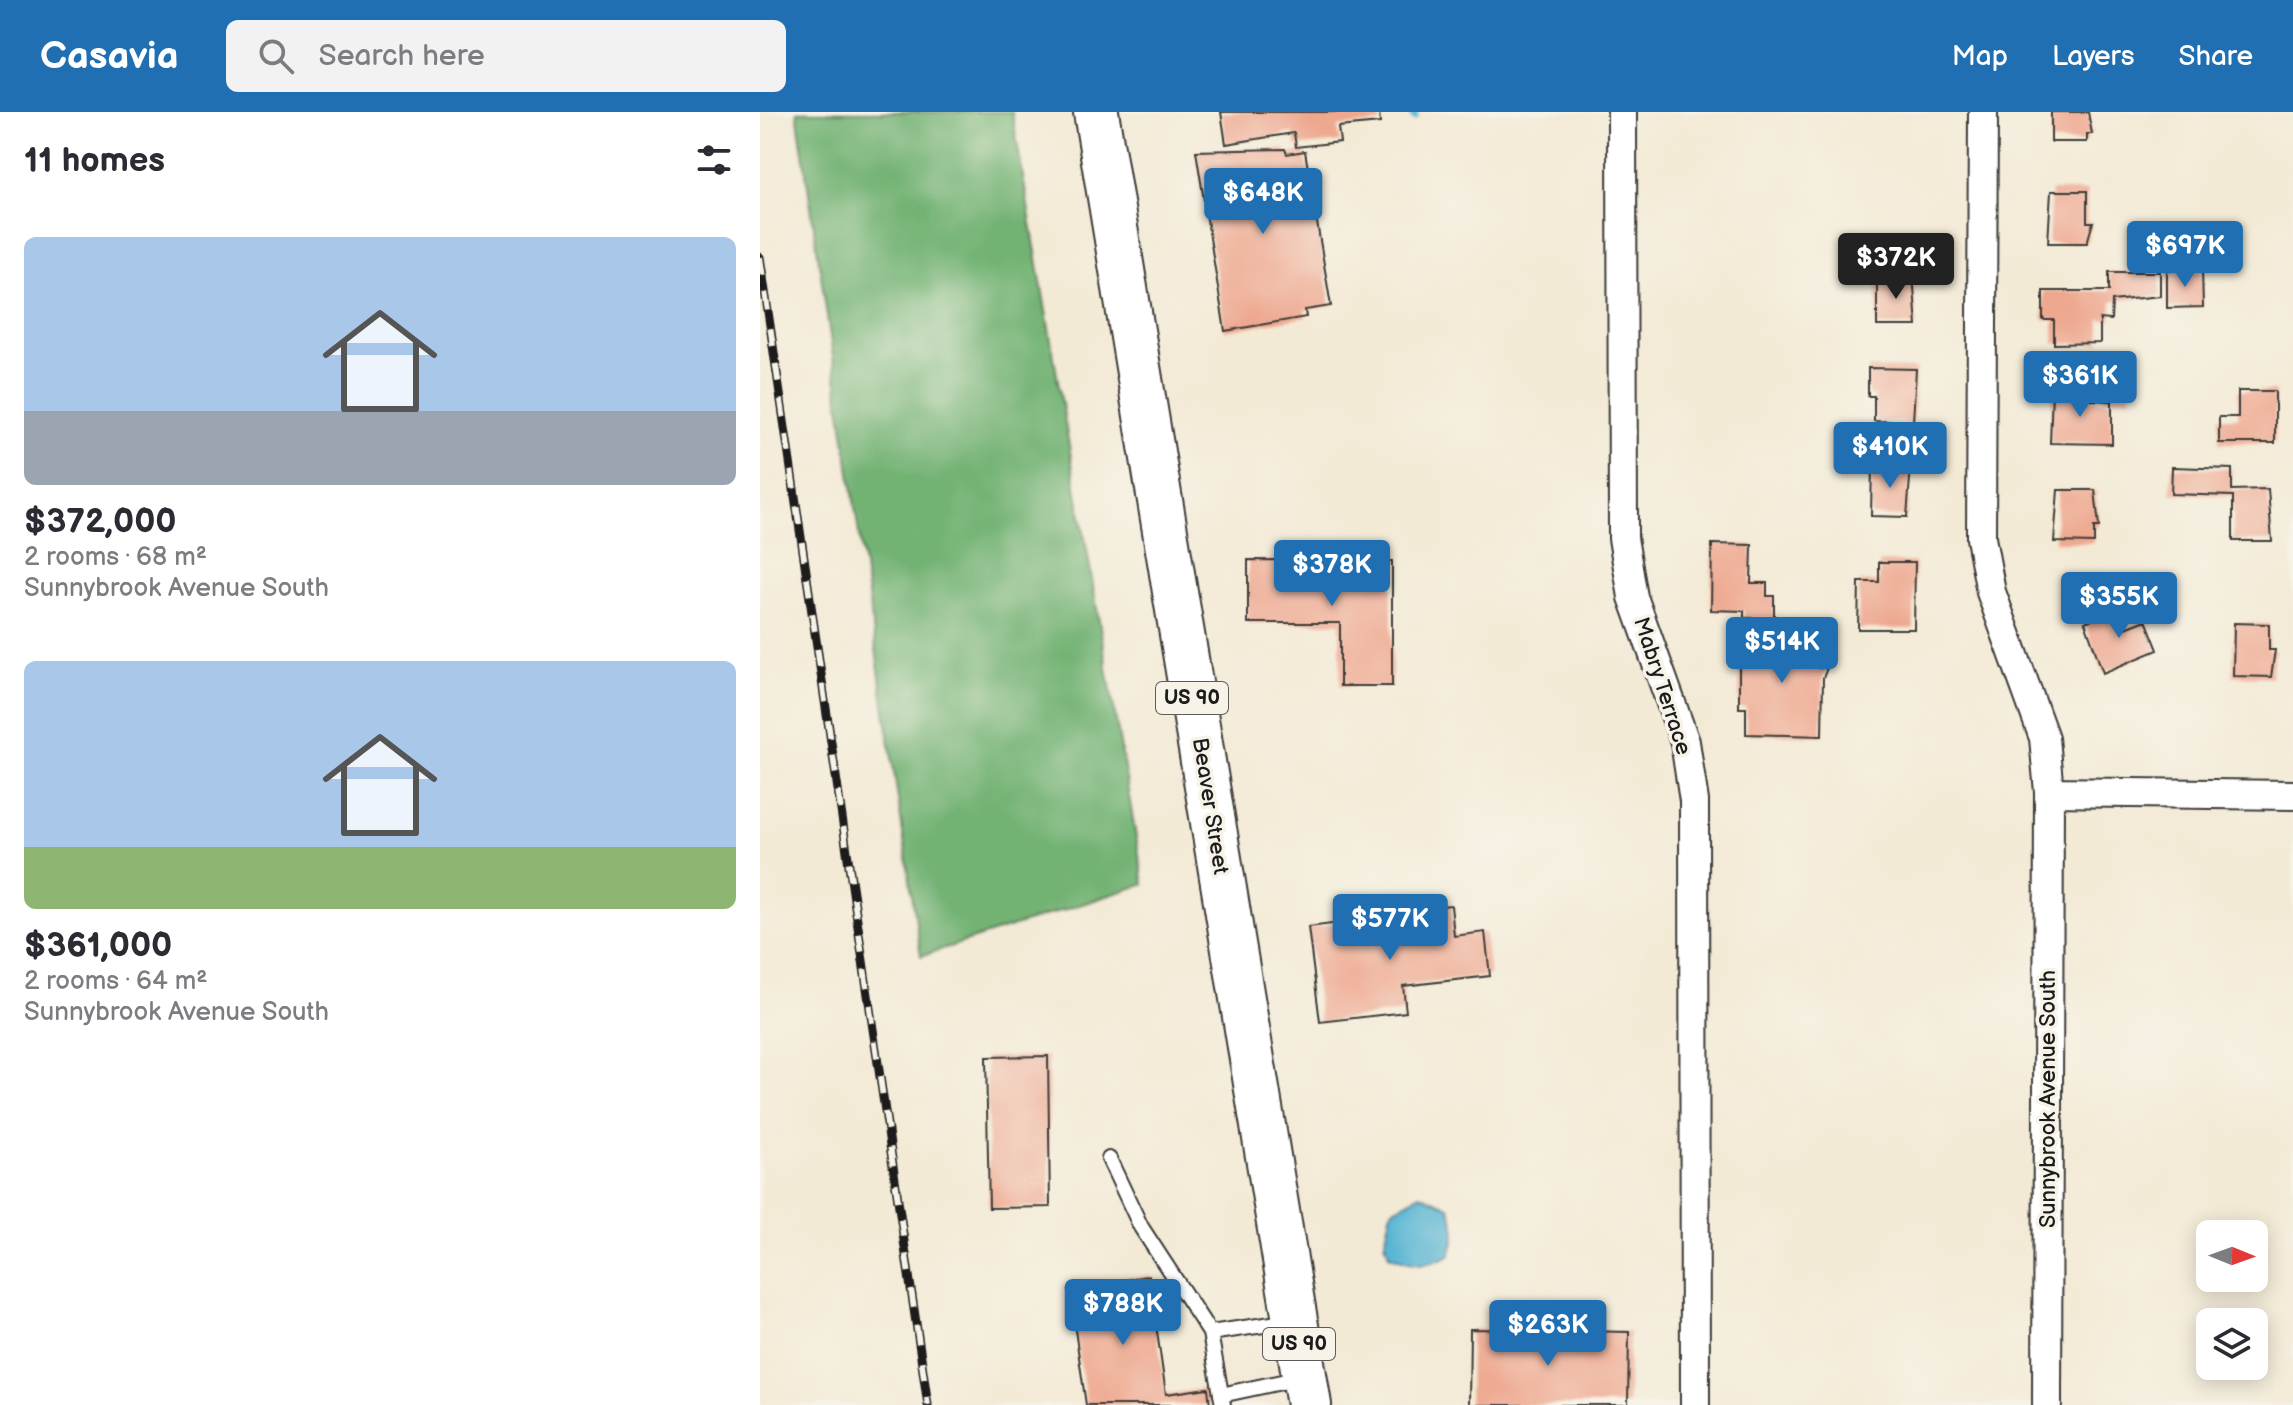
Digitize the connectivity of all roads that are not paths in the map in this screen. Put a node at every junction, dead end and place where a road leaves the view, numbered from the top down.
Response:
1 (1096, 112) edge
2 (1622, 112) edge
3 (1983, 112) edge
4 (2049, 792) junction
5 (2293, 795) edge
6 (1109, 1159) dead end
7 (1295, 1320) junction
8 (1210, 1333) junction
9 (1306, 1391) edge
10 (1222, 1400) edge
11 (1695, 1405) edge
12 (2047, 1405) edge

1 - 7 main road, Beaver Street / US 90
2 - 11 street, Mabry Terrace
3 - 4 street, Sunnybrook Avenue South
4 - 5 street
4 - 12 street, Sunnybrook Avenue South
6 - 8 lane
7 - 8 lane
7 - 9 main road, Beaver Street / US 90
8 - 10 lane
9 - 10 lane

